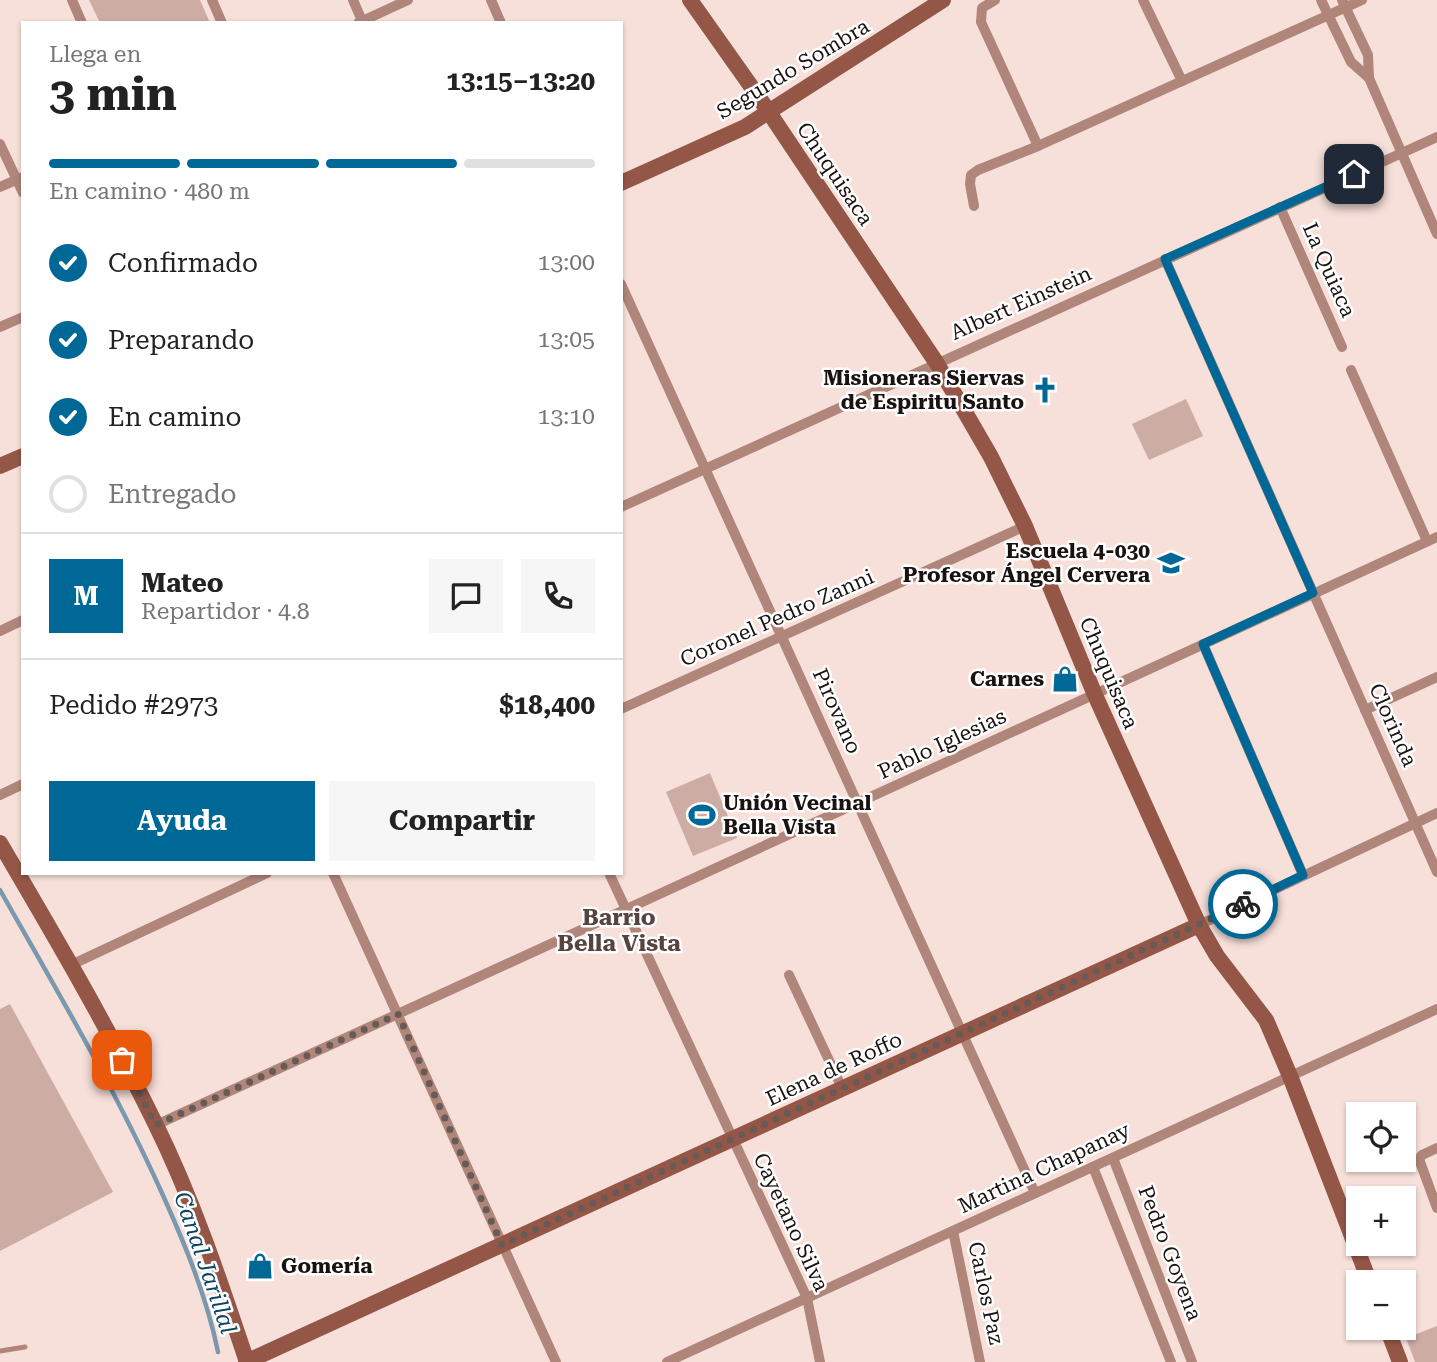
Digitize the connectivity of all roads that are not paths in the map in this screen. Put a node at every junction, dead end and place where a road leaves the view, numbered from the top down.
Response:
1 (72, 0) edge
2 (212, 0) edge
3 (353, 0) edge
4 (408, 0) edge
5 (491, 0) edge
6 (690, 0) edge
7 (943, 0) edge
8 (995, 0) edge
9 (1143, 0) edge
10 (1321, 0) edge
11 (1362, 0) edge
12 (1344, 4) edge
13 (1329, 15) junction
14 (81, 21) edge
15 (221, 21) edge
16 (361, 21) edge
17 (363, 21) edge
18 (500, 21) edge
19 (1369, 78) junction
20 (1182, 81) junction
21 (769, 113) junction
22 (1437, 137) edge
23 (0, 144) edge
24 (1038, 146) junction
25 (1402, 152) junction
26 (20, 178) edge
27 (623, 182) edge
28 (0, 187) edge
29 (974, 206) dead end
30 (1280, 207) junction
31 (1437, 234) edge
32 (1165, 259) junction
33 (623, 288) edge
34 (21, 318) edge
35 (0, 327) edge
36 (1342, 347) dead end
37 (936, 362) junction
38 (1351, 370) dead end
39 (21, 457) edge
40 (0, 466) edge
41 (705, 468) junction
42 (623, 505) edge
43 (1025, 526) junction
44 (1432, 539) edge
45 (1313, 593) junction
46 (21, 621) edge
47 (0, 631) edge
48 (783, 637) junction
49 (1203, 644) junction
50 (1437, 677) edge
51 (1095, 695) junction
52 (623, 708) edge
53 (1365, 710) junction
54 (21, 785) edge
55 (0, 795) edge
56 (858, 804) junction
57 (1437, 813) edge
58 (1415, 823) junction
59 (0, 843) edge
60 (1437, 872) edge
61 (263, 875) edge
62 (334, 875) edge
63 (610, 875) edge
64 (1303, 875) junction
65 (625, 910) junction
66 (1199, 925) junction
67 (71, 965) junction
68 (789, 975) dead end
69 (1437, 1009) edge
70 (398, 1014) junction
71 (962, 1033) junction
72 (1290, 1076) junction
73 (842, 1088) junction
74 (156, 1125) junction
75 (732, 1139) junction
76 (1437, 1147) edge
77 (1113, 1158) junction
78 (1093, 1167) junction
79 (1035, 1193) junction
80 (1437, 1208) edge
81 (953, 1231) junction
82 (502, 1245) junction
83 (1365, 1270) edge
84 (807, 1298) junction
85 (1392, 1340) edge
86 (25, 1347) dead end
87 (0, 1351) edge
88 (693, 1356) edge
89 (247, 1362) edge
90 (556, 1362) edge
91 (667, 1362) edge
92 (820, 1362) edge
93 (980, 1362) edge
94 (1171, 1362) edge
95 (1192, 1362) edge
96 (1400, 1362) edge

1 - 14 street
2 - 15 street
3 - 16 street
4 - 17 street
5 - 18 street
6 - 21 street, Chuquisaca
7 - 21 street, Segundo Sombra
8 - 24 street
9 - 20 street
10 - 13 street
11 - 12 street
12 - 13 street
12 - 19 street
13 - 19 street
13 - 20 street
19 - 25 street
20 - 24 street
21 - 27 street, Segundo Sombra
21 - 37 street, Chuquisaca
22 - 25 street, Albert Einstein
23 - 26 street
24 - 29 street
25 - 30 street, Albert Einstein
25 - 31 street
26 - 28 street
30 - 32 street, Albert Einstein
30 - 36 street, La Quiaca
32 - 37 street, Albert Einstein
32 - 45 street, Clorinda
33 - 41 street, Pirovano
34 - 35 street
37 - 41 street, Albert Einstein
37 - 43 street, Chuquisaca
38 - 44 street
39 - 40 street
41 - 42 street, Albert Einstein
41 - 48 street, Pirovano
43 - 48 street, Coronel Pedro Zanni
43 - 51 street, Chuquisaca
44 - 45 street, Pablo Iglesias
45 - 49 street, Pablo Iglesias
45 - 53 street, Clorinda
46 - 47 street
48 - 52 street, Coronel Pedro Zanni
48 - 56 street, Pirovano
49 - 51 street, Pablo Iglesias
49 - 64 street
50 - 53 street
51 - 56 street, Pablo Iglesias
51 - 66 street, Chuquisaca
53 - 58 street, Clorinda
54 - 55 street
56 - 65 street, Pablo Iglesias
56 - 71 street, Pirovano
57 - 58 street, Elena de Roffo
58 - 60 street, Clorinda
58 - 64 street, Elena de Roffo
59 - 67 street
61 - 67 street
62 - 70 street
63 - 65 street, Cayetano Silva
64 - 66 street, Elena de Roffo
65 - 70 street, Pablo Iglesias
65 - 75 street, Cayetano Silva
66 - 71 street, Elena de Roffo
66 - 72 street, Chuquisaca
67 - 74 street
68 - 73 street
69 - 72 street, Martina Chapanay
70 - 74 street, Pablo Iglesias
70 - 82 street
71 - 73 street, Elena de Roffo
71 - 79 street, Pirovano
72 - 77 street, Martina Chapanay
72 - 83 street, Chuquisaca
73 - 75 street, Elena de Roffo
74 - 89 street
75 - 82 street, Elena de Roffo
75 - 84 street, Cayetano Silva
76 - 80 street
77 - 78 street, Martina Chapanay
77 - 95 street, Pedro Goyena
78 - 79 street, Martina Chapanay
78 - 94 street, Pedro Goyena
79 - 81 street, Martina Chapanay
81 - 84 street, Martina Chapanay
81 - 93 street, Carlos Paz
82 - 89 street, Elena de Roffo
82 - 90 street
84 - 88 street, Martina Chapanay
84 - 92 street, Cayetano Silva
85 - 96 street
86 - 87 lane
88 - 91 street, Martina Chapanay

